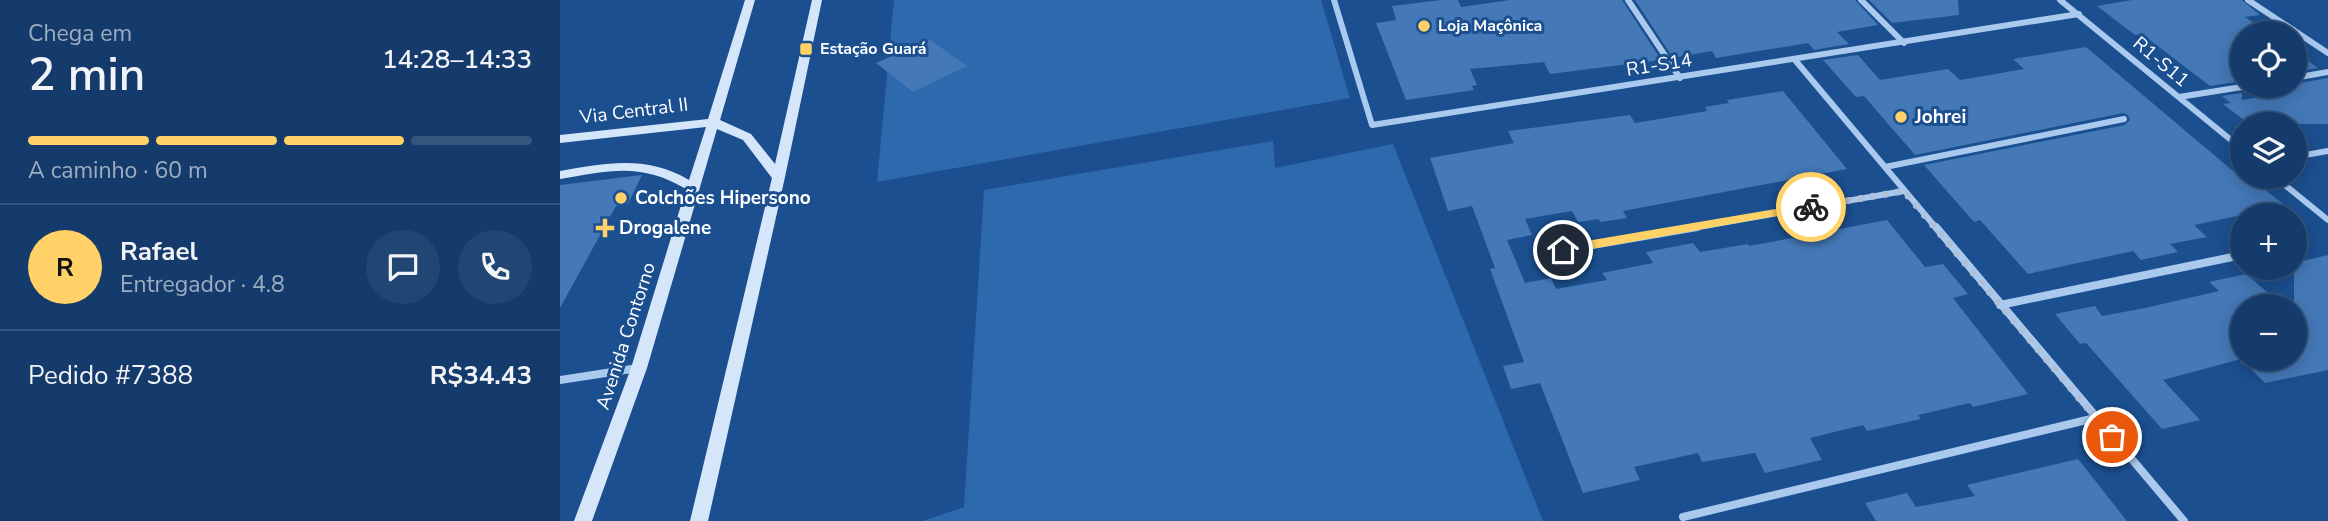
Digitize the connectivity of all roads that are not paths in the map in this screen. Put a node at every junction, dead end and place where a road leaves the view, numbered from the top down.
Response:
1 (750, 0) edge
2 (817, 0) edge
3 (1334, 0) edge
4 (1628, 0) edge
5 (1861, 0) edge
6 (2060, 0) edge
7 (2248, 0) edge
8 (2079, 15) junction
9 (1904, 43) junction
10 (2328, 53) edge
11 (1795, 60) junction
12 (2328, 72) edge
13 (2307, 76) edge
14 (1680, 78) junction
15 (2230, 89) edge
16 (2179, 97) junction
17 (2124, 119) dead end
18 (713, 121) junction
19 (560, 139) edge
20 (2230, 139) edge
21 (2328, 151) edge
22 (2307, 155) edge
23 (1885, 167) junction
24 (560, 175) edge
25 (779, 177) junction
26 (692, 187) junction
27 (2291, 189) edge
28 (1904, 191) junction
29 (2328, 219) edge
30 (1563, 250) dead end
31 (2230, 258) edge
32 (2000, 306) junction
33 (639, 368) junction
34 (560, 380) edge
35 (2095, 418) junction
36 (1683, 517) dead end
37 (583, 521) edge
38 (699, 521) edge
39 (2184, 521) edge

1 - 18 main road, Avenida Contorno
2 - 25 main road
3 - 14 street, R1-S14
4 - 14 street
5 - 9 street
6 - 8 street, R1-S11
7 - 10 street
8 - 9 street, R1-S14
8 - 16 street, R1-S11
9 - 11 street, R1-S14
11 - 14 street, R1-S14
11 - 23 street
12 - 13 street
15 - 16 street
16 - 20 street, R1-S11
17 - 23 street
18 - 19 main road, Via Central II
18 - 25 main road
18 - 26 main road, Avenida Contorno
21 - 22 street
23 - 28 street
24 - 26 main road
25 - 38 main road
26 - 33 main road, Avenida Contorno
27 - 29 street
28 - 30 street
28 - 32 street
31 - 32 street
32 - 35 street
33 - 34 street
33 - 37 main road, Avenida Contorno
35 - 36 street
35 - 39 street

